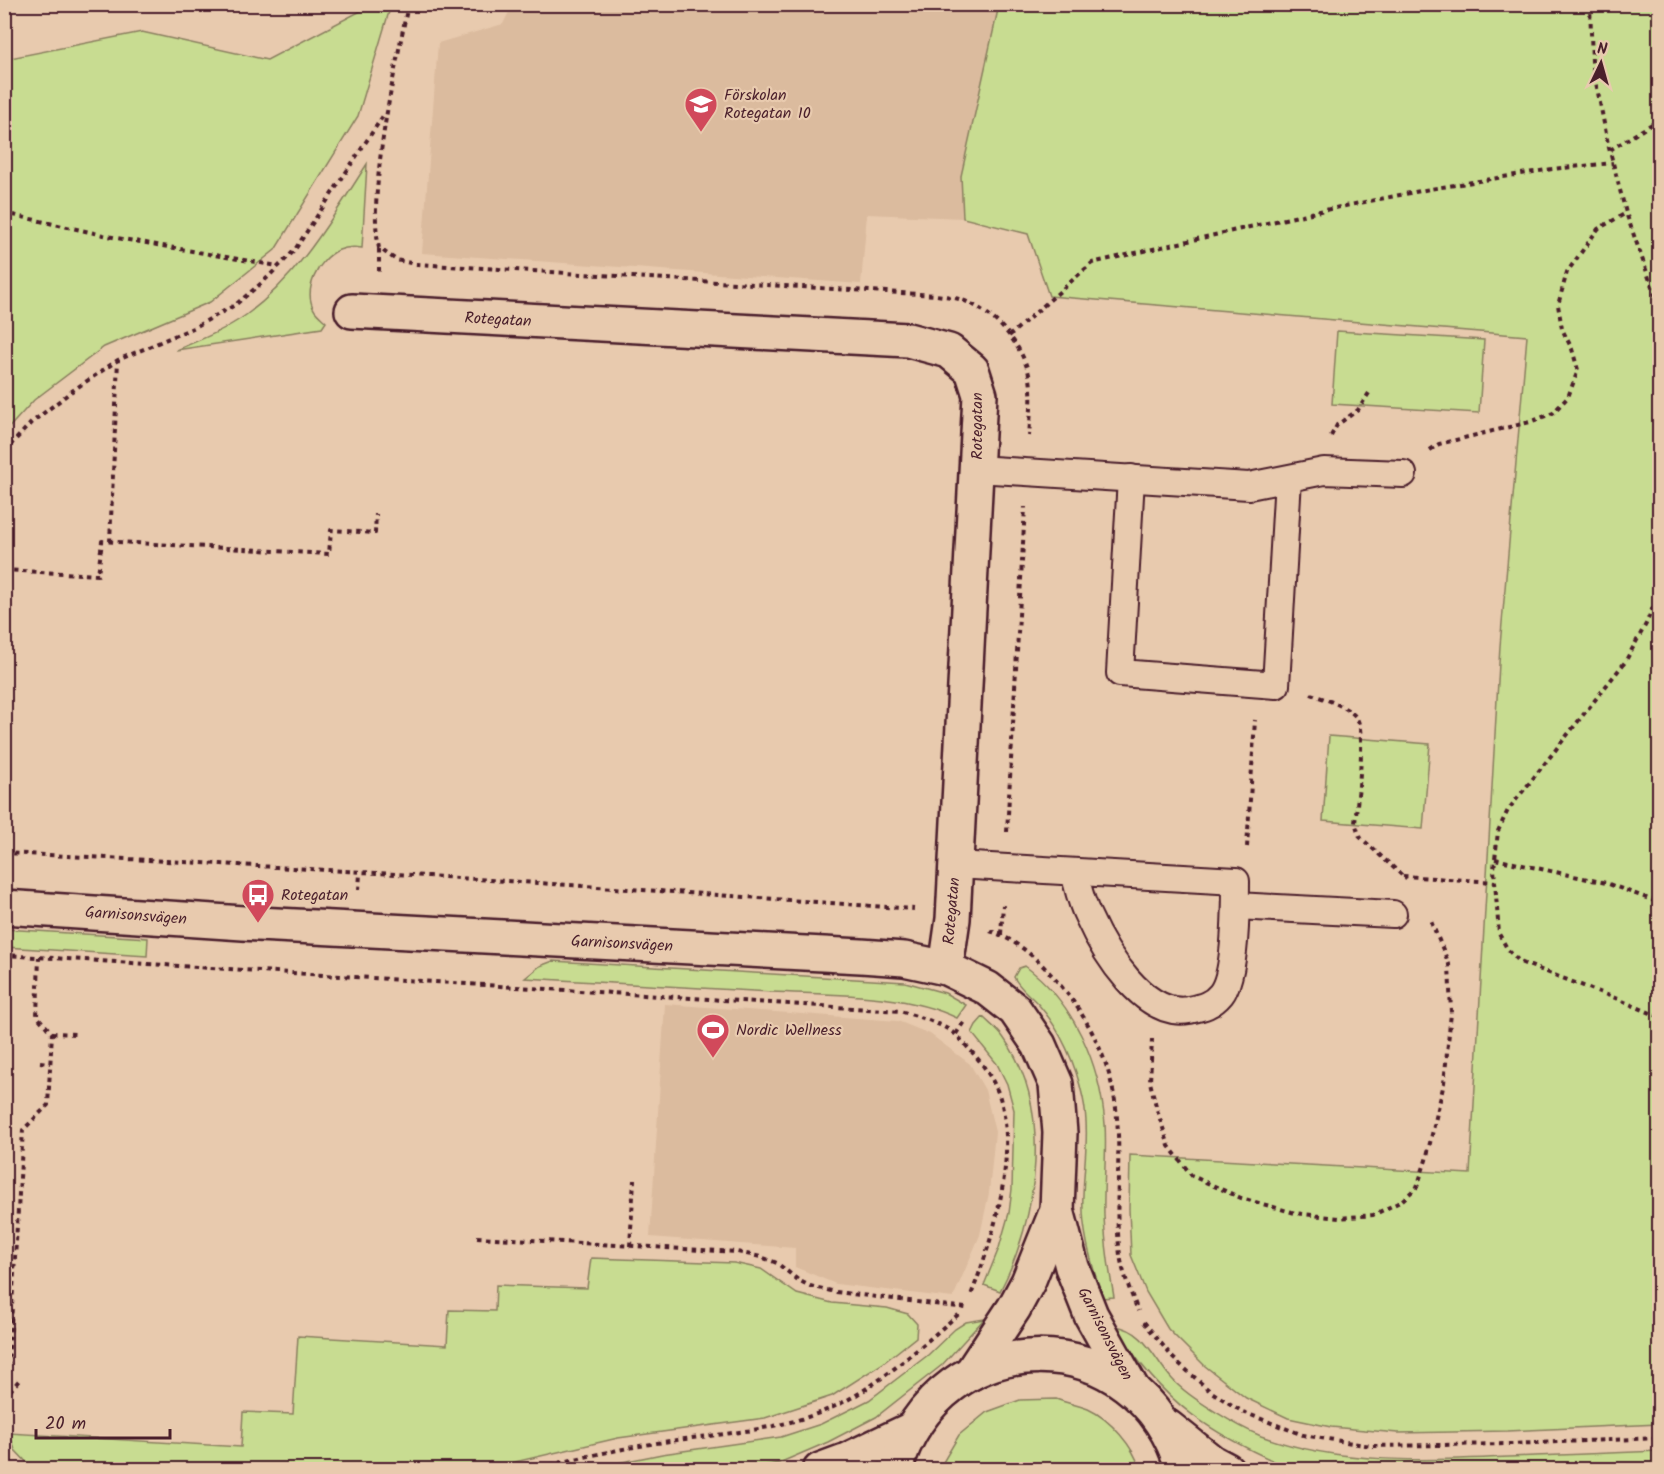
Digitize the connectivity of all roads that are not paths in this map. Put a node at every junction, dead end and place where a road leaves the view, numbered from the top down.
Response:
1 (352, 311) dead end
2 (976, 469) junction
3 (1403, 474) road end
4 (1131, 478) junction
5 (1288, 478) junction
6 (956, 865) junction
7 (1074, 872) junction
8 (1236, 906) junction
9 (4, 907) edge
10 (1393, 914) dead end
11 (946, 968) junction
12 (1057, 1210) junction
13 (971, 1372) junction
14 (1133, 1390) junction
15 (1163, 1423) junction
16 (910, 1430) junction
17 (820, 1470) edge
18 (895, 1470) edge
19 (1183, 1470) edge
20 (1227, 1470) edge

1 - 2 street, Rotegatan
2 - 4 lane
2 - 6 street, Rotegatan
3 - 5 lane
4 - 5 lane
4 - 5 lane
6 - 7 lane
6 - 11 street, Rotegatan
7 - 8 lane
7 - 8 lane
8 - 10 lane
9 - 11 street, Garnisonsvägen
11 - 12 street, Garnisonsvägen
12 - 13 street, Garnisonsvägen
12 - 14 street, Garnisonsvägen
13 - 14 street
13 - 16 street
14 - 15 street
15 - 19 street
15 - 20 street
16 - 17 street
16 - 18 street

